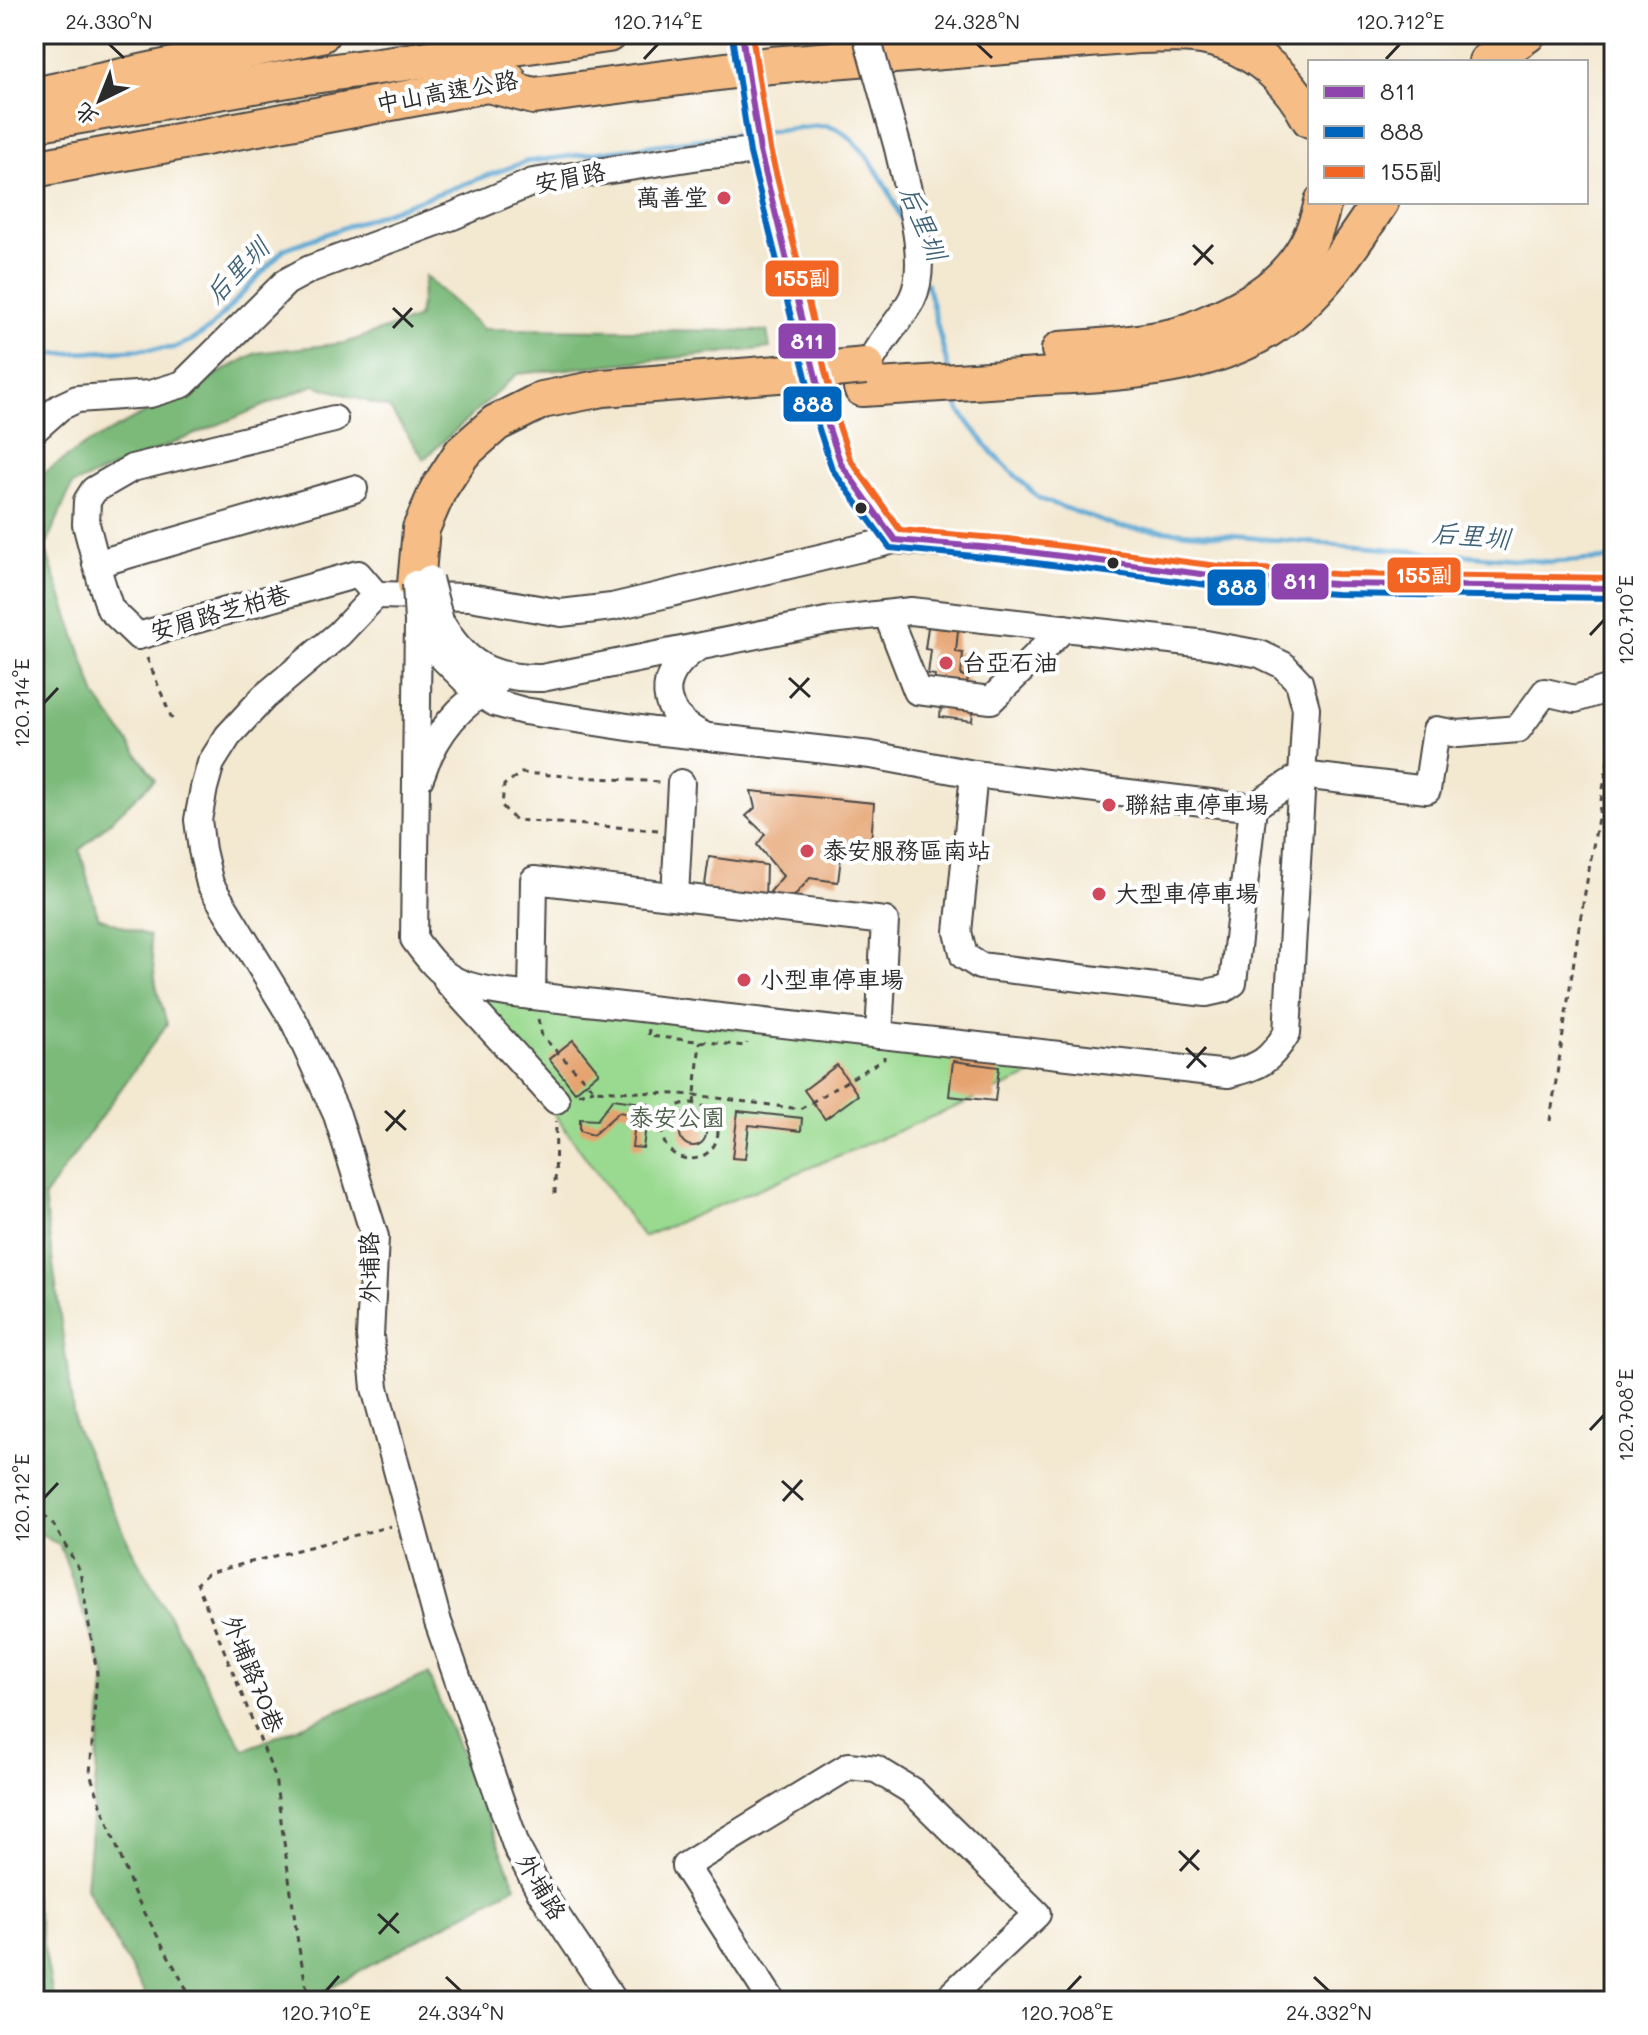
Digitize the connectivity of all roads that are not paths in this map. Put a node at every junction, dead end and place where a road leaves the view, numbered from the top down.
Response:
1 (321, 34) edge
2 (608, 34) edge
3 (742, 34) edge
4 (864, 34) edge
5 (1527, 34) edge
6 (1490, 60) edge
7 (484, 83) junction
8 (34, 96) edge
9 (1308, 116) edge
10 (34, 123) edge
11 (760, 151) junction
12 (34, 169) edge
13 (1322, 204) edge
14 (1379, 204) edge
15 (950, 370) junction
16 (864, 377) junction
17 (334, 419) dead end
18 (34, 430) edge
19 (354, 489) dead end
20 (895, 540) junction
21 (96, 564) junction
22 (1614, 588) edge
23 (376, 595) junction
24 (426, 604) junction
25 (887, 614) junction
26 (1064, 628) junction
27 (697, 648) junction
28 (519, 679) junction
29 (1614, 687) edge
30 (479, 694) junction
31 (705, 736) junction
32 (974, 774) junction
33 (1302, 775) junction
34 (681, 783) road end
35 (416, 789) junction
36 (1253, 807) junction
37 (675, 896) junction
38 (439, 972) junction
39 (532, 996) junction
40 (879, 1035) junction
41 (556, 1100) road end
42 (614, 2001) edge
43 (772, 2001) edge
44 (945, 2001) edge

1 - 8 highway
2 - 10 highway, 中山高速公路
3 - 11 street, bridge
4 - 7 highway, 中山高速公路
4 - 16 street, bridge
5 - 6 highway
7 - 9 highway
7 - 12 highway, 中山高速公路
11 - 18 street, 安眉路
11 - 20 street
13 - 15 highway
14 - 15 highway
15 - 16 highway
16 - 24 highway
17 - 21 street, 安眉路芝柏巷
19 - 21 street
20 - 22 street
20 - 23 street
21 - 23 street, 安眉路芝柏巷
23 - 42 street, 外埔路
24 - 28 street
24 - 30 street
24 - 35 street
25 - 26 street
25 - 26 street
25 - 27 street
26 - 33 street
27 - 28 street
27 - 31 street
28 - 30 street
29 - 33 street
30 - 31 street
30 - 35 street
31 - 32 street
32 - 36 street
32 - 36 street
33 - 36 street
33 - 40 street
34 - 37 street
35 - 38 street
37 - 39 street
37 - 40 street
38 - 39 street
38 - 41 street
39 - 40 street
43 - 44 street

